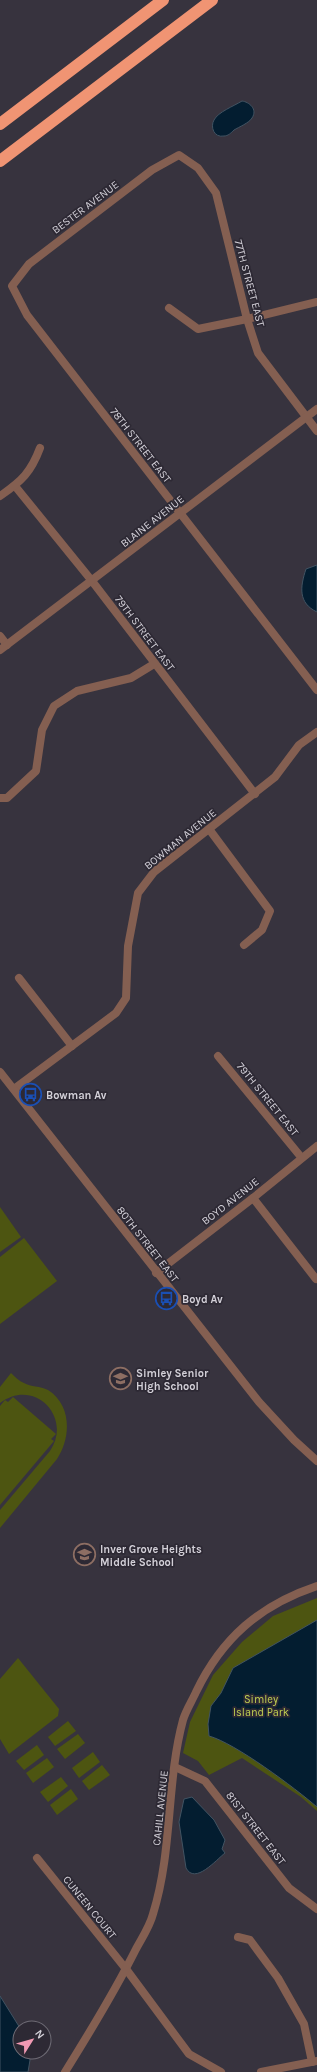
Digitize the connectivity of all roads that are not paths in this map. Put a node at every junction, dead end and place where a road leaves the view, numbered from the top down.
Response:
1 (163, 0) edge
2 (212, 0) edge
3 (0, 123) edge
4 (179, 155) joint
5 (2, 160) edge
6 (12, 286) joint
7 (317, 302) edge
8 (169, 308) dead end
9 (247, 319) junction
10 (317, 409) edge
11 (306, 417) junction
12 (317, 431) edge
13 (40, 448) dead end
14 (15, 486) junction
15 (0, 496) edge
16 (180, 513) junction
17 (92, 581) junction
18 (0, 636) edge
19 (7, 645) junction
20 (0, 650) edge
21 (154, 664) junction
22 (317, 690) edge
23 (317, 732) edge
24 (255, 794) junction
25 (0, 798) edge
26 (209, 829) junction
27 (244, 945) dead end
28 (19, 978) dead end
29 (72, 1046) junction
30 (218, 1056) dead end
31 (0, 1072) edge
32 (14, 1089) junction
33 (317, 1146) edge
34 (301, 1157) junction
35 (253, 1198) junction
36 (156, 1273) junction
37 (316, 1279) dead end
38 (317, 1461) edge
39 (317, 1586) edge
40 (175, 1767) junction
41 (37, 1858) dead end
42 (317, 1909) edge
43 (238, 1937) dead end
44 (126, 1969) junction
45 (314, 2061) edge
46 (65, 2072) edge
47 (221, 2072) edge
48 (261, 2072) edge

1 - 3 highway
2 - 5 highway
4 - 6 street, BESTER AVENUE
4 - 9 street, 77TH STREET EAST
6 - 16 street, 78TH STREET EAST
7 - 9 street
8 - 9 street
9 - 11 street, 77TH STREET EAST
10 - 11 street, BLAINE AVENUE
11 - 12 street, 77TH STREET EAST
11 - 16 street, BLAINE AVENUE
13 - 14 street
14 - 15 street
14 - 17 street, 79TH STREET EAST
16 - 17 street, BLAINE AVENUE
16 - 22 street, 78TH STREET EAST
17 - 19 street, BLAINE AVENUE
17 - 21 street, 79TH STREET EAST
18 - 19 street
19 - 20 street, BLAINE AVENUE
21 - 24 street, 79TH STREET EAST
21 - 25 street
23 - 24 street, BOWMAN AVENUE
24 - 26 street, BOWMAN AVENUE
26 - 27 street
26 - 29 street, BOWMAN AVENUE
28 - 29 street
29 - 32 street, BOWMAN AVENUE
30 - 34 street, 79TH STREET EAST
31 - 32 street, 80TH STREET EAST
32 - 36 street, 80TH STREET EAST
33 - 34 street, BOYD AVENUE
34 - 35 street, BOYD AVENUE
35 - 36 street, BOYD AVENUE
35 - 37 street
36 - 38 street, 80TH STREET EAST
39 - 40 street, CAHILL AVENUE
40 - 42 street, 81ST STREET EAST
40 - 44 street, CAHILL AVENUE
41 - 44 street, CUNEEN COURT
43 - 45 street
44 - 46 street, CAHILL AVENUE
44 - 47 street, CUNEEN COURT
45 - 48 street

